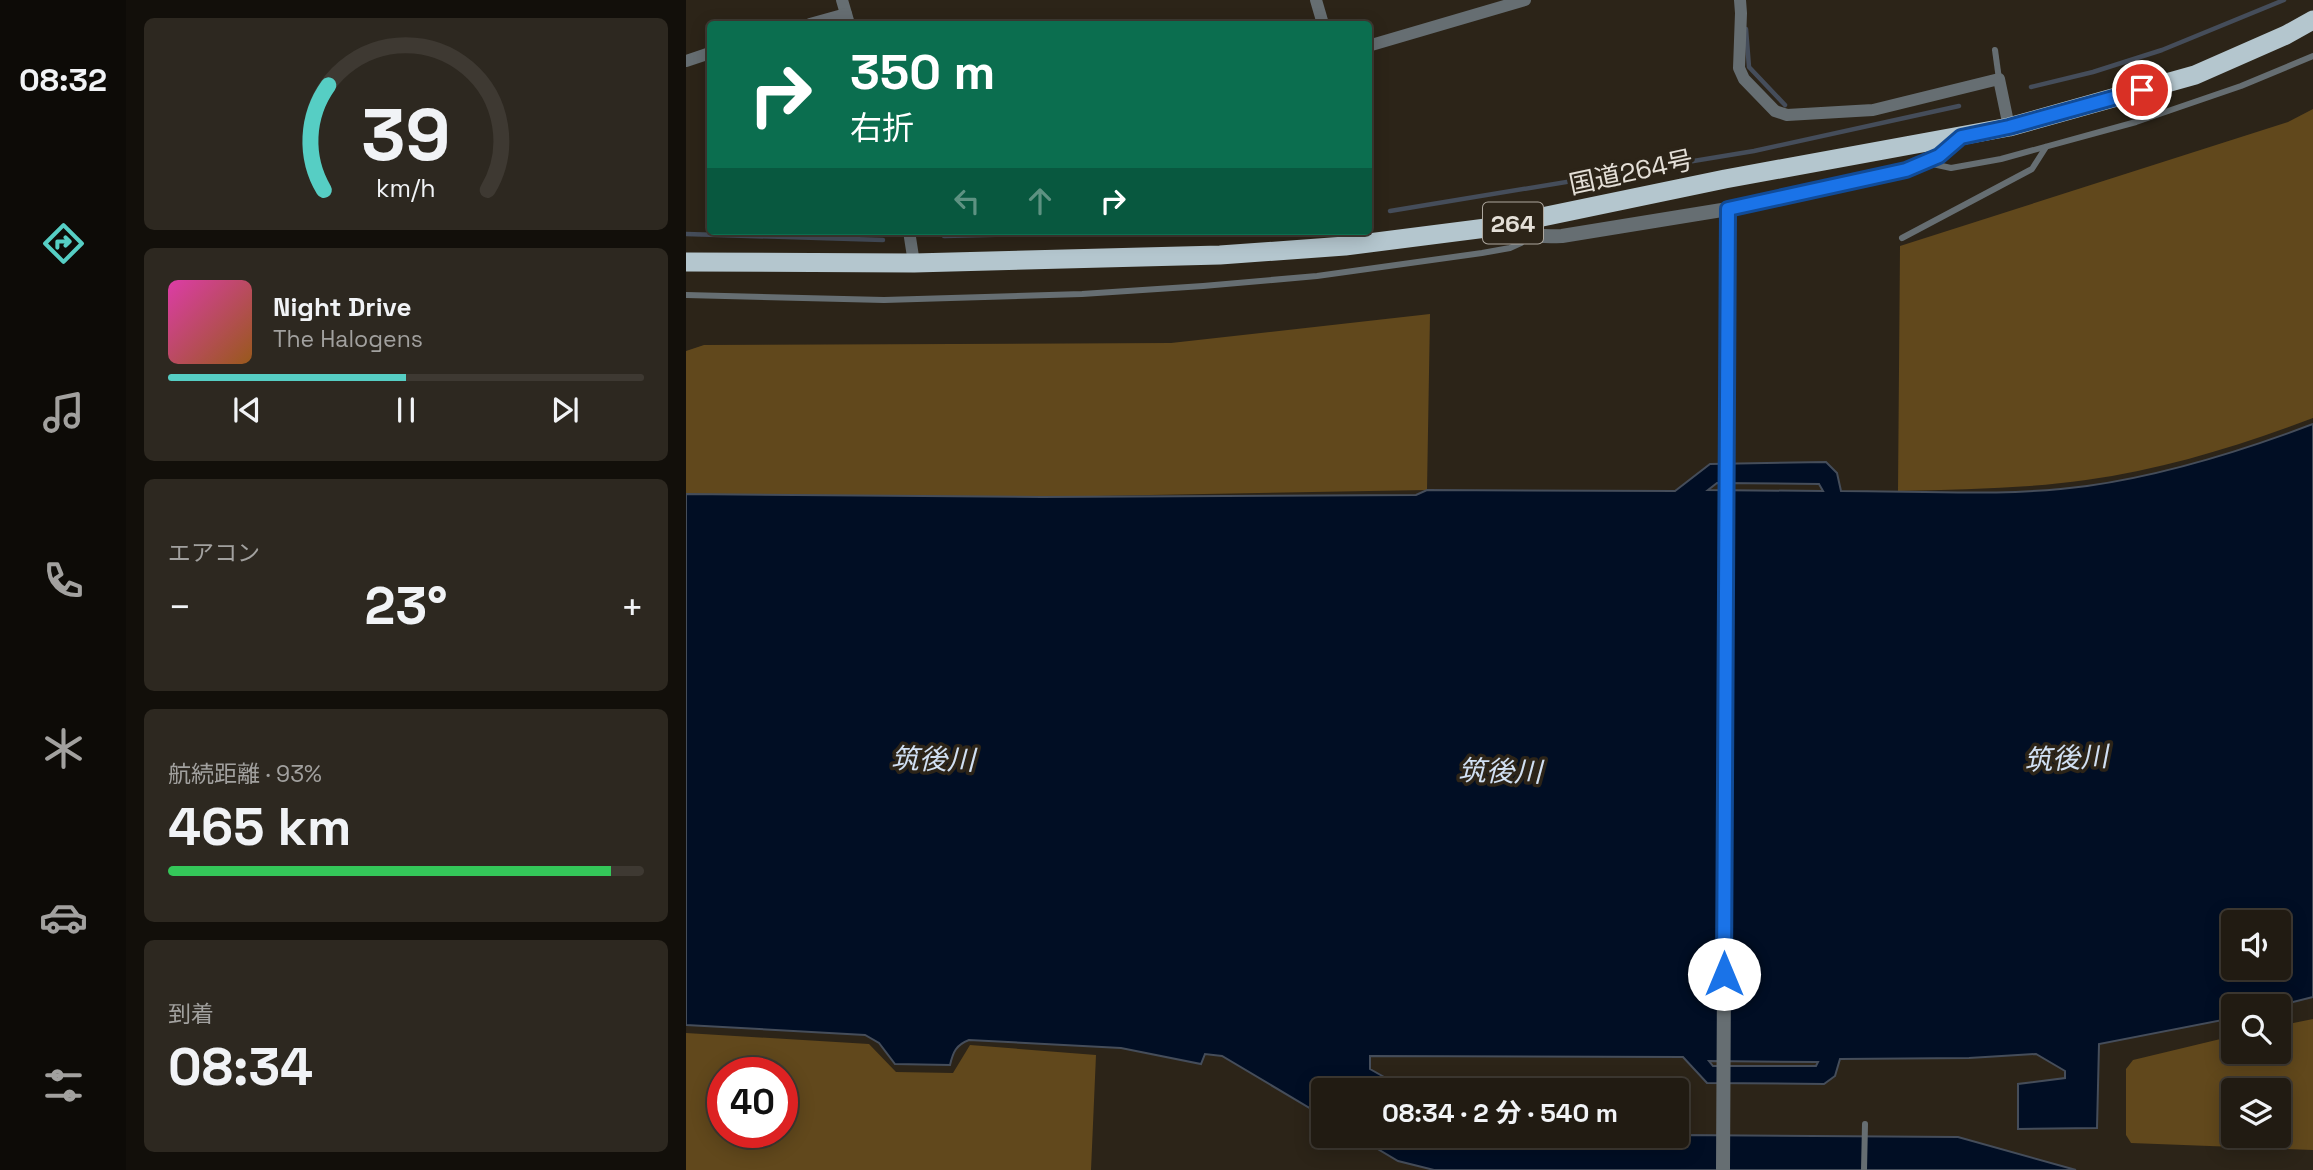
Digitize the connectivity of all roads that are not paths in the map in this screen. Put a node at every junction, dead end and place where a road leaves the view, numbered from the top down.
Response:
1 (842, 0) edge
2 (1316, 0) edge
3 (1525, 0) edge
4 (1740, 0) edge
5 (848, 19) edge
6 (2313, 20) edge
7 (1322, 21) edge
8 (1372, 45) edge
9 (1995, 50) dead end
10 (707, 55) edge
11 (2313, 55) edge
12 (686, 61) edge
13 (1999, 79) junction
14 (2009, 127) junction
15 (1961, 137) junction
16 (2046, 147) junction
17 (1923, 162) junction
18 (1729, 214) junction
19 (1494, 227) junction
20 (910, 235) edge
21 (1528, 235) junction
22 (1902, 238) dead end
23 (686, 262) edge
24 (914, 263) junction
25 (686, 295) edge
26 (1865, 1125) dead end
27 (1723, 1170) edge
28 (1864, 1170) edge

1 - 5 street
2 - 7 street
3 - 8 street
4 - 13 street
6 - 14 highway, 国道264号 / 264
9 - 13 lane
10 - 12 street
11 - 16 lane
13 - 14 street
14 - 15 highway, 国道264号 / 264
15 - 17 street
15 - 19 highway, 国道264号 / 264
16 - 17 lane
16 - 22 lane
17 - 18 street
18 - 21 street
18 - 27 street
19 - 21 street
19 - 24 highway, 国道264号 / 264
20 - 24 street
21 - 25 lane
23 - 24 highway, 国道264号 / 264
26 - 28 lane

